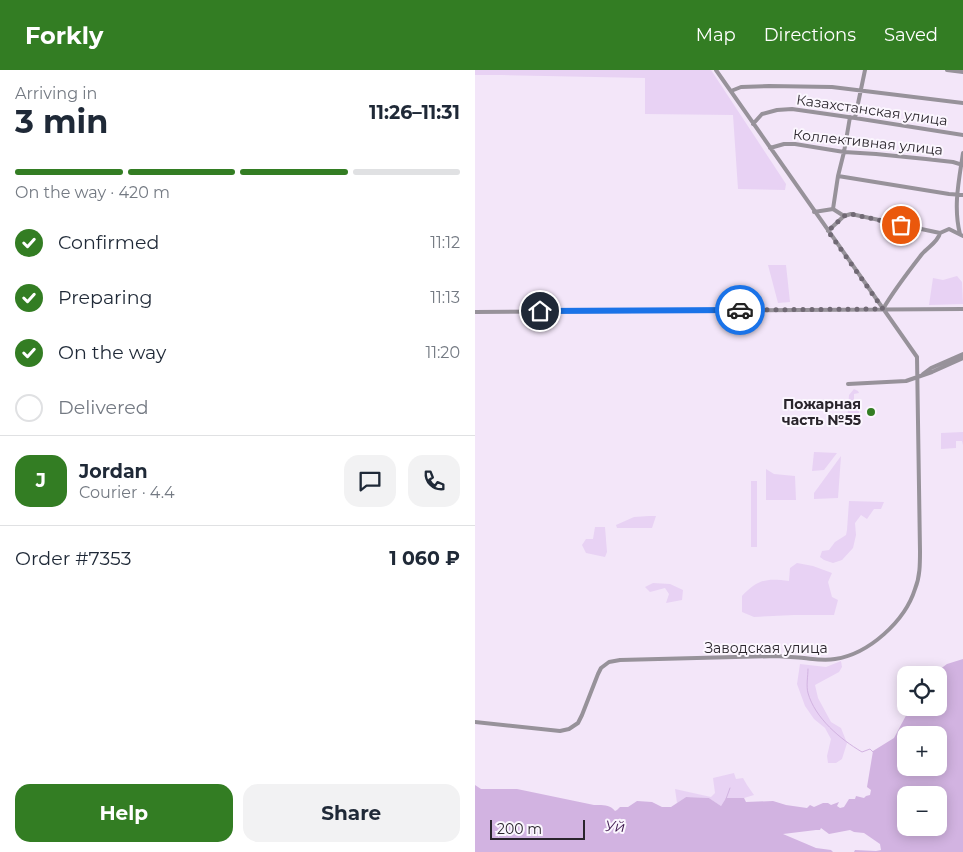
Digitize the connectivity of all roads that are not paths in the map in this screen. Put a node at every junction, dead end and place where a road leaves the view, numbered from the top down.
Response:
1 (716, 70) edge
2 (865, 70) edge
3 (947, 70) edge
4 (963, 72) edge
5 (860, 91) junction
6 (731, 92) junction
7 (963, 103) edge
8 (852, 117) junction
9 (753, 124) junction
10 (963, 135) edge
11 (771, 148) junction
12 (844, 152) junction
13 (963, 152) edge
14 (962, 165) edge
15 (838, 176) junction
16 (957, 194) junction
17 (963, 195) edge
18 (833, 209) junction
19 (814, 212) junction
20 (844, 216) junction
21 (957, 224) junction
22 (949, 229) junction
23 (828, 231) junction
24 (940, 233) junction
25 (961, 235) edge
26 (883, 309) junction
27 (963, 309) edge
28 (475, 312) edge
29 (963, 354) edge
30 (963, 358) edge
31 (917, 378) junction
32 (848, 384) dead end
33 (475, 722) edge

1 - 6 street
2 - 5 street
3 - 4 street
5 - 6 street
5 - 7 street
5 - 8 street
6 - 9 street
8 - 9 street, Казахстанская улица
8 - 10 street, Казахстанская улица
8 - 12 street
9 - 11 street
11 - 12 street, Коллективная улица
11 - 19 street
12 - 14 street, Коллективная улица
12 - 15 street
13 - 14 street
14 - 16 street
15 - 16 street
15 - 18 street
16 - 17 street
16 - 21 street
18 - 19 street
18 - 20 street
19 - 23 street
20 - 23 street
20 - 24 street
21 - 22 street
21 - 25 street
22 - 24 street
22 - 25 street
23 - 26 street
24 - 26 street
26 - 27 street
26 - 28 street
26 - 31 street
29 - 31 street
30 - 31 street
31 - 32 street
31 - 33 street, Заводская улица

